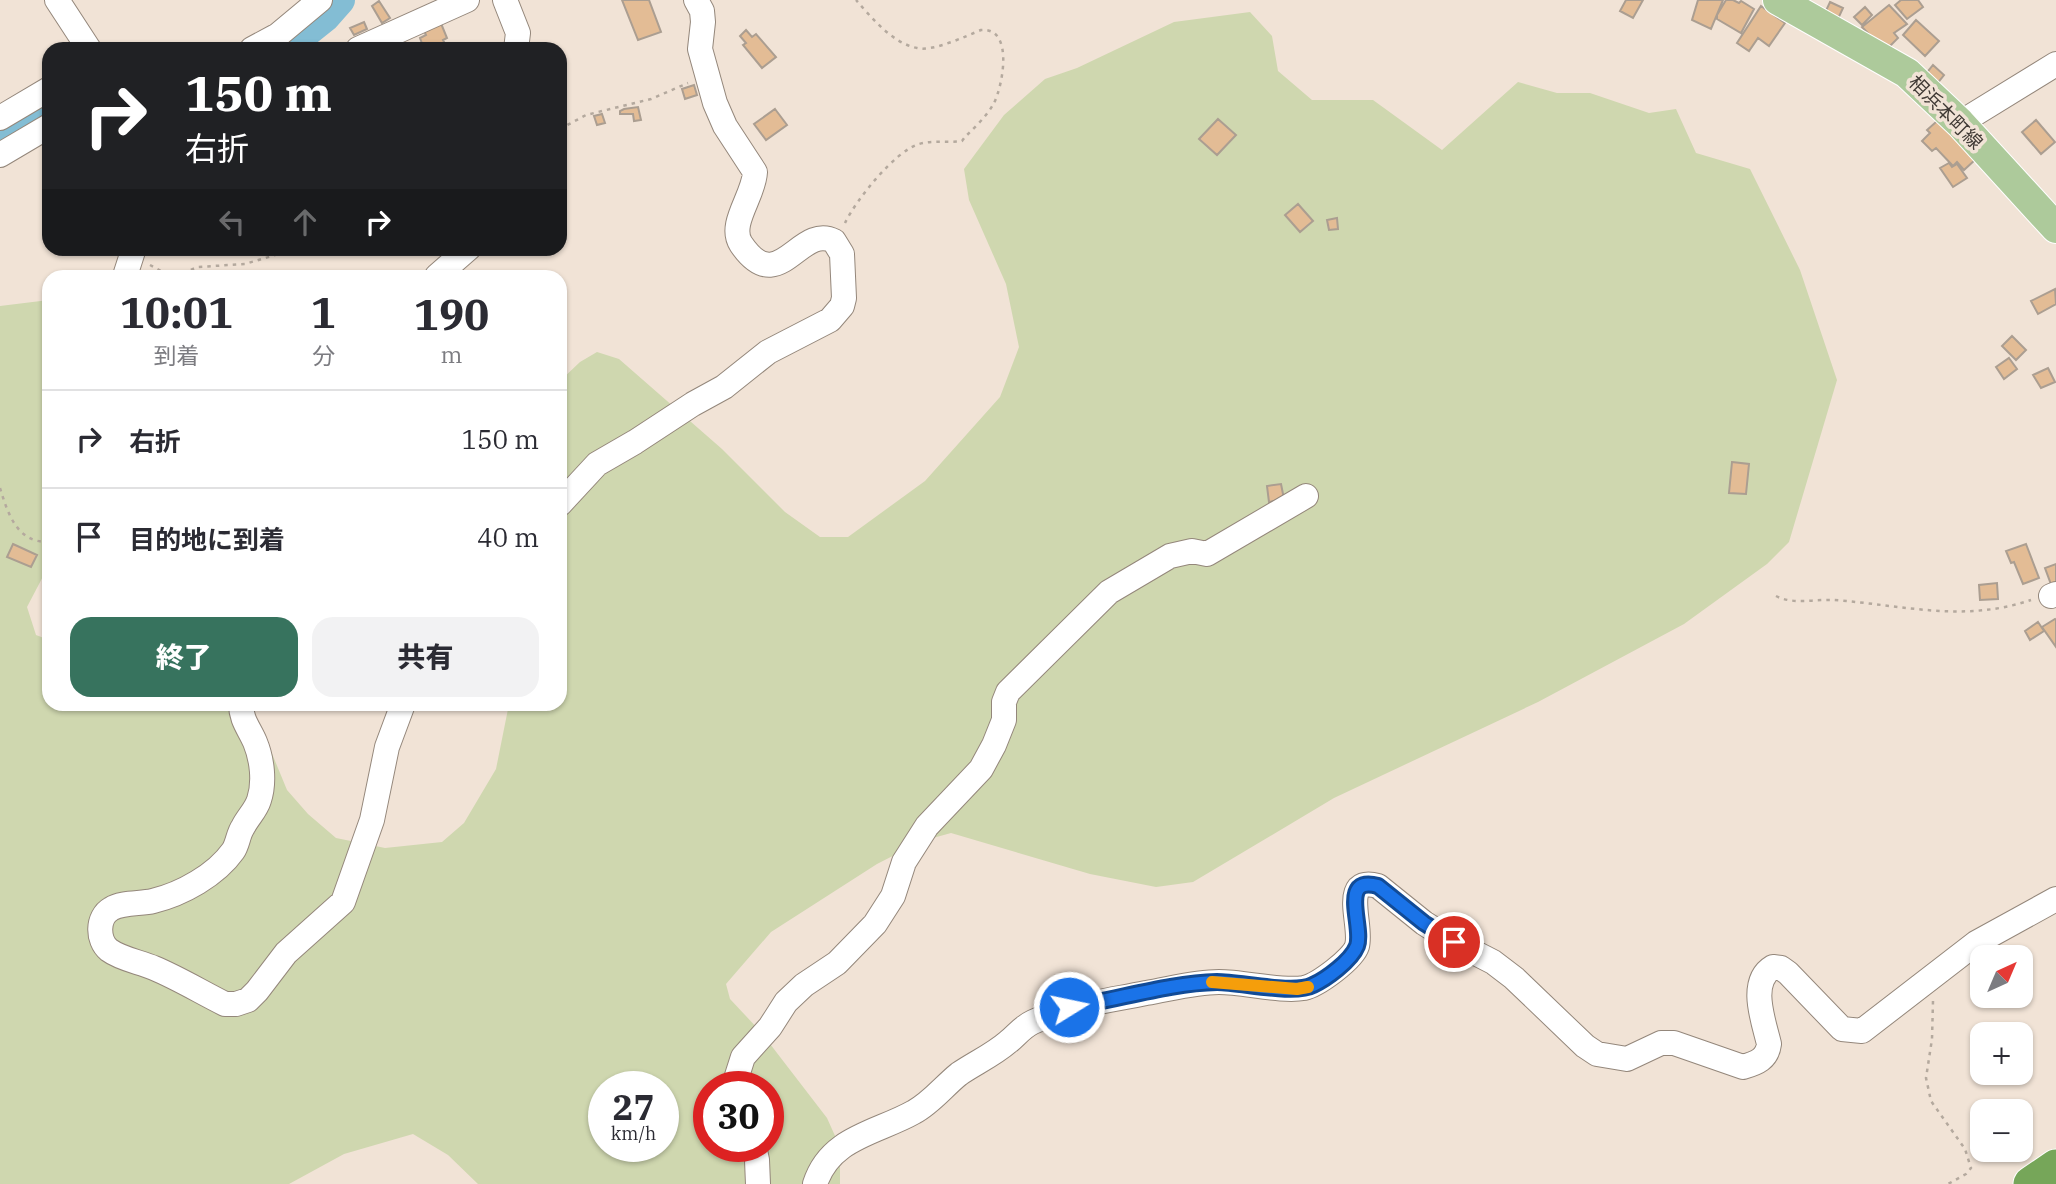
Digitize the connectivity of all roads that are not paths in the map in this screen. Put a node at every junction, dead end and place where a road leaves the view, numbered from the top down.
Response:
1 (57, 0) edge
2 (320, 0) edge
3 (467, 0) edge
4 (505, 0) edge
5 (696, 0) edge
6 (1778, 0) edge
7 (84, 42) edge
8 (266, 42) edge
9 (374, 42) edge
10 (517, 42) edge
11 (2056, 64) edge
12 (42, 93) edge
13 (0, 118) edge
14 (1960, 123) junction
15 (42, 130) edge
16 (0, 155) edge
17 (2054, 232) edge
18 (460, 256) edge
19 (445, 270) edge
20 (567, 496) edge
21 (1306, 496) dead end
22 (240, 711) edge
23 (400, 711) edge
24 (2056, 899) edge
25 (739, 1071) edge
26 (757, 1162) edge
27 (2056, 1167) edge
28 (758, 1184) edge
29 (816, 1184) edge
30 (2031, 1184) edge

1 - 7 street
2 - 8 street
3 - 9 street
4 - 10 street
5 - 20 street
6 - 14 main road, 相浜本町線
11 - 14 street
12 - 13 street
14 - 17 main road, 相浜本町線
15 - 16 street
18 - 19 street
21 - 25 street
22 - 23 street
24 - 29 street
26 - 28 street
27 - 30 highway

